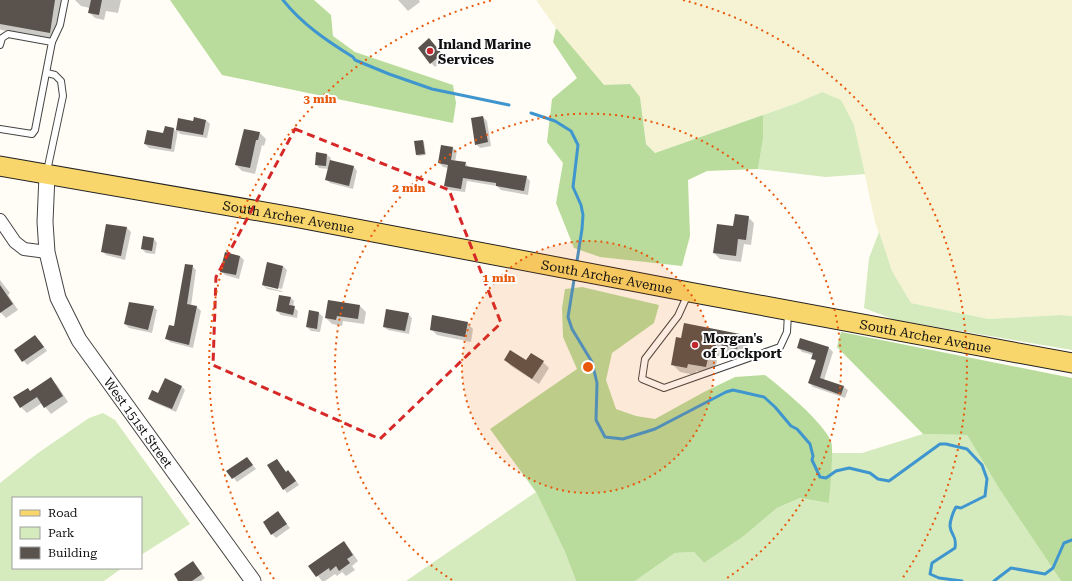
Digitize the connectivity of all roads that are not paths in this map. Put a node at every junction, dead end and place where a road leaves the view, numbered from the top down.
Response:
1 (65, 0) edge
2 (52, 42) junction
3 (0, 45) edge
4 (47, 73) junction
5 (0, 129) edge
6 (0, 166) edge
7 (47, 175) junction
8 (0, 220) edge
9 (47, 252) junction
10 (689, 292) junction
11 (788, 310) junction
12 (1072, 363) edge
13 (253, 581) edge

1 - 2 lane
2 - 3 lane
2 - 4 lane
4 - 5 lane
4 - 7 lane
6 - 7 main road, South Archer Avenue
7 - 9 street, West 151st Street
7 - 10 main road, South Archer Avenue
8 - 9 street
9 - 13 street, West 151st Street
10 - 11 main road, South Archer Avenue
10 - 11 lane
11 - 12 main road, South Archer Avenue

